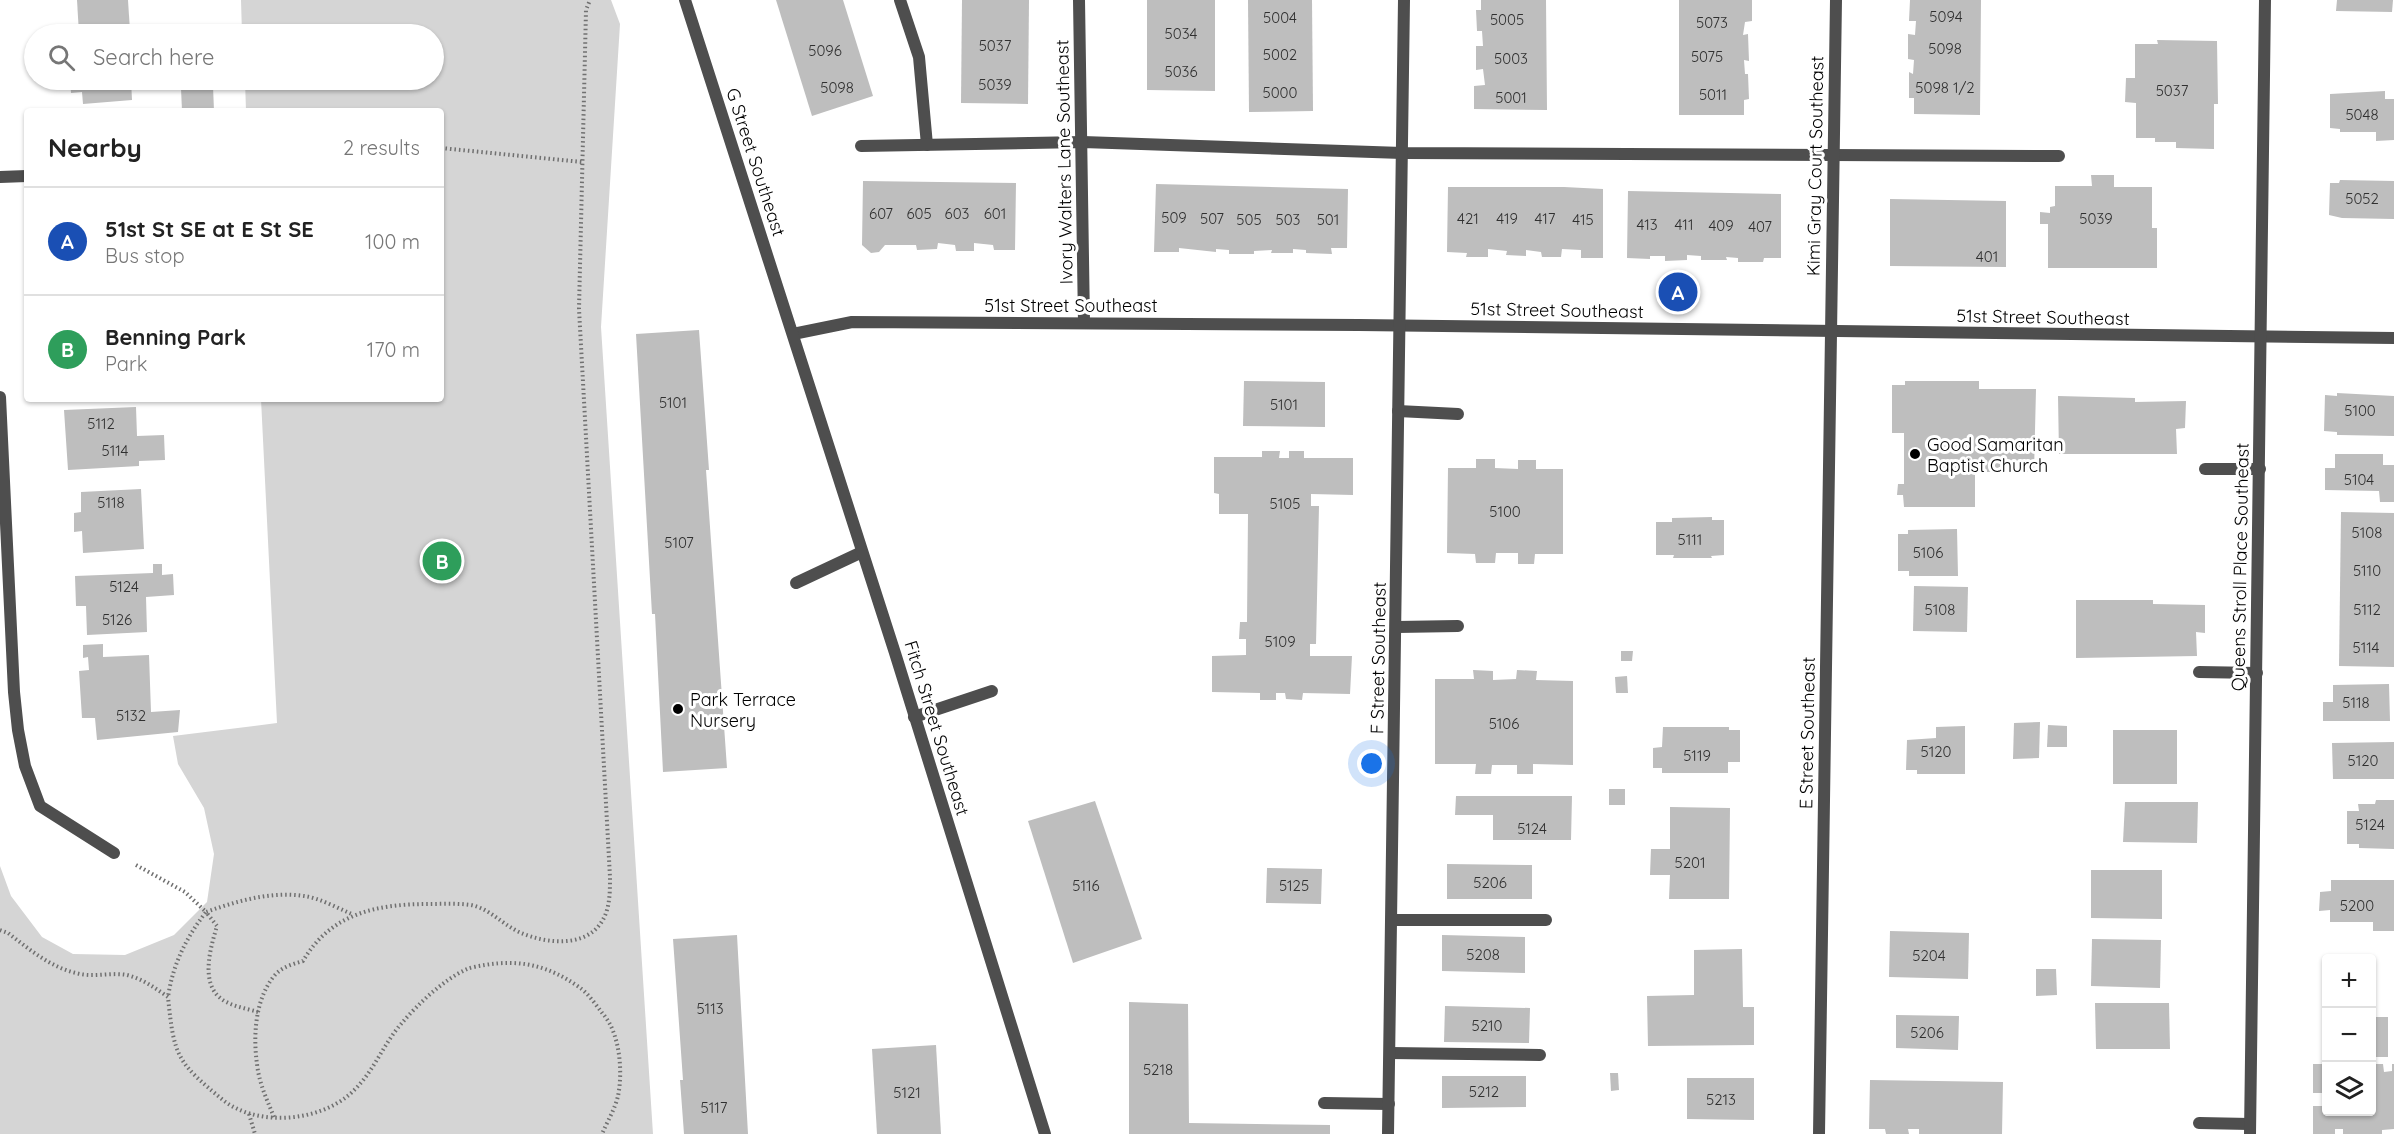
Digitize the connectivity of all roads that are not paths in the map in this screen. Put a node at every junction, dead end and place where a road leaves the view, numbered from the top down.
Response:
1 (686, 0) edge
2 (900, 0) edge
3 (1079, 0) edge
4 (1404, 0) edge
5 (1836, 0) edge
6 (2265, 0) edge
7 (1083, 142) junction
8 (927, 145) junction
9 (861, 146) dead end
10 (1402, 153) junction
11 (1833, 155) junction
12 (2059, 156) dead end
13 (24, 176) edge
14 (0, 177) edge
15 (1084, 323) junction
16 (1399, 326) junction
17 (1831, 332) junction
18 (793, 334) junction
19 (2262, 337) junction
20 (2394, 338) edge
21 (0, 397) edge
22 (1398, 411) junction
23 (1458, 414) dead end
24 (2205, 469) dead end
25 (2260, 469) junction
26 (862, 552) junction
27 (796, 583) dead end
28 (1458, 626) dead end
29 (1396, 627) junction
30 (2199, 672) dead end
31 (2257, 673) junction
32 (992, 691) dead end
33 (914, 717) junction
34 (114, 853) road end
35 (1392, 920) junction
36 (1545, 920) dead end
37 (1390, 1053) junction
38 (1540, 1055) dead end
39 (1323, 1103) dead end
40 (1389, 1104) junction
41 (2199, 1123) dead end
42 (2250, 1129) edge
43 (1045, 1134) edge
44 (1388, 1134) edge
45 (1819, 1134) edge

1 - 18 street, G Street Southeast
2 - 8 street
3 - 7 street, Ivory Walters Lane Southeast
4 - 10 street
5 - 11 street, Kimi Gray Court Southeast
6 - 19 street, Queens Stroll Place Southeast
7 - 8 street
7 - 10 street
7 - 15 street, Ivory Walters Lane Southeast
8 - 9 street
10 - 11 street
10 - 16 street
11 - 12 street
11 - 17 street, Kimi Gray Court Southeast
13 - 14 street
15 - 16 street, 51st Street Southeast
15 - 18 street, 51st Street Southeast
16 - 17 street, 51st Street Southeast
16 - 22 street, F Street Southeast
17 - 19 street, 51st Street Southeast
17 - 45 street, E Street Southeast
18 - 26 street, Fitch Street Southeast
19 - 20 street, 51st Street Southeast
19 - 25 street, Queens Stroll Place Southeast
21 - 34 street
22 - 23 street
22 - 29 street, F Street Southeast
24 - 25 street
25 - 31 street, Queens Stroll Place Southeast
26 - 27 street
26 - 33 street, Fitch Street Southeast
28 - 29 street
29 - 35 street, F Street Southeast
30 - 31 street
31 - 42 street, Queens Stroll Place Southeast
32 - 33 street
33 - 43 street, Fitch Street Southeast
35 - 36 street
35 - 37 street, F Street Southeast
37 - 38 street
37 - 40 street, F Street Southeast
39 - 40 street
40 - 44 street, F Street Southeast
41 - 42 street

